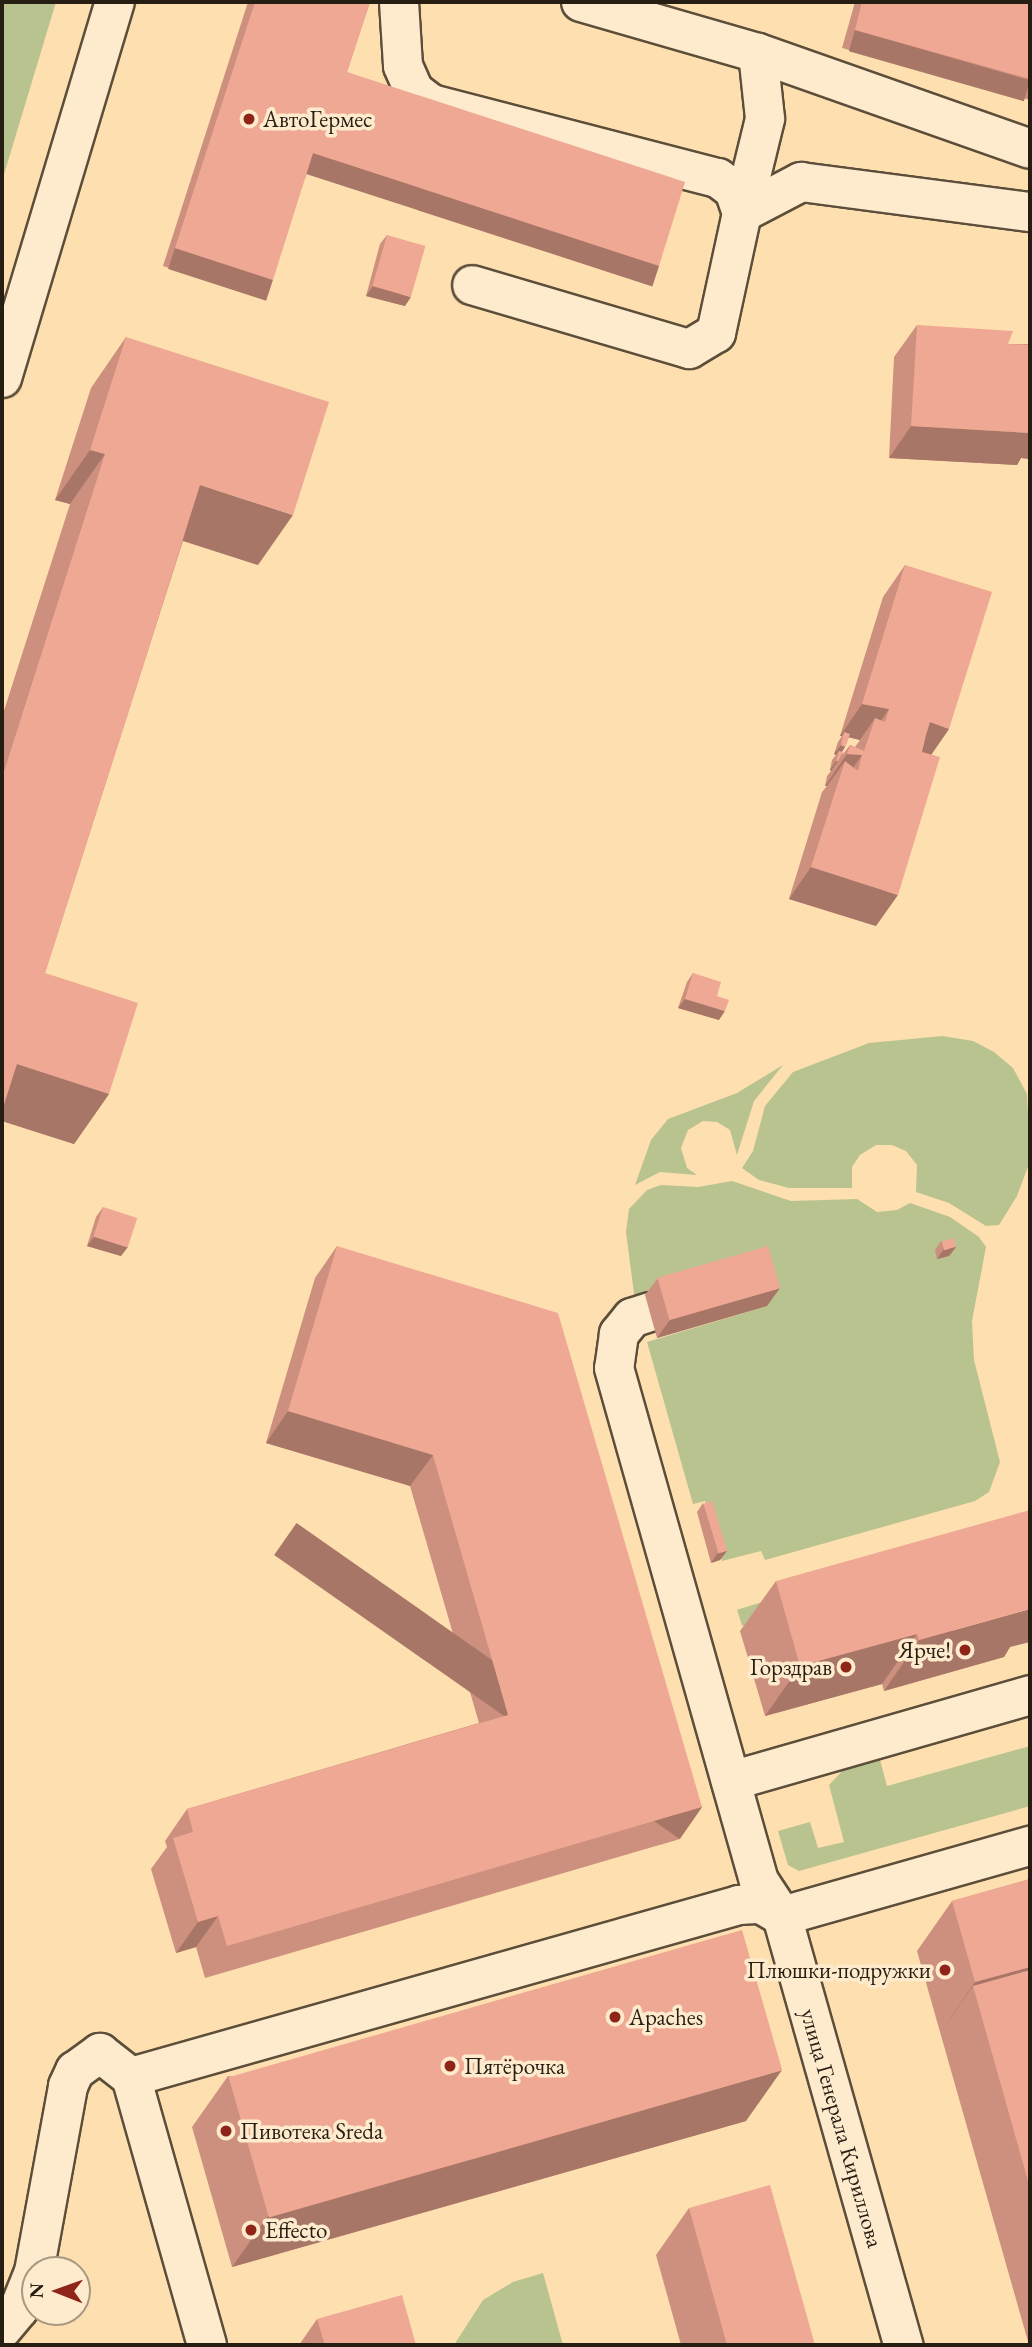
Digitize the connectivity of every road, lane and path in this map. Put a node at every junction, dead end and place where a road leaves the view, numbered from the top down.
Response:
1 (115, 2) edge
2 (399, 2) edge
3 (582, 2) edge
4 (758, 53) junction
5 (1030, 149) edge
6 (1030, 212) edge
7 (742, 213) junction
8 (472, 285) dead end
9 (2, 378) edge
10 (650, 1312) dead end
11 (1030, 1695) edge
12 (731, 1781) junction
13 (1030, 1846) edge
14 (782, 1916) junction
15 (131, 2077) junction
16 (2, 2329) edge
17 (207, 2345) edge
18 (904, 2345) edge

1 - 9 street
2 - 7 street
3 - 4 street
4 - 5 street
4 - 7 street
6 - 7 street
7 - 8 street
10 - 12 street, улица Генерала Кириллова
11 - 12 street
12 - 14 street, улица Генерала Кириллова
13 - 14 street
14 - 15 street
14 - 18 street, улица Генерала Кириллова
15 - 16 street
15 - 17 street

